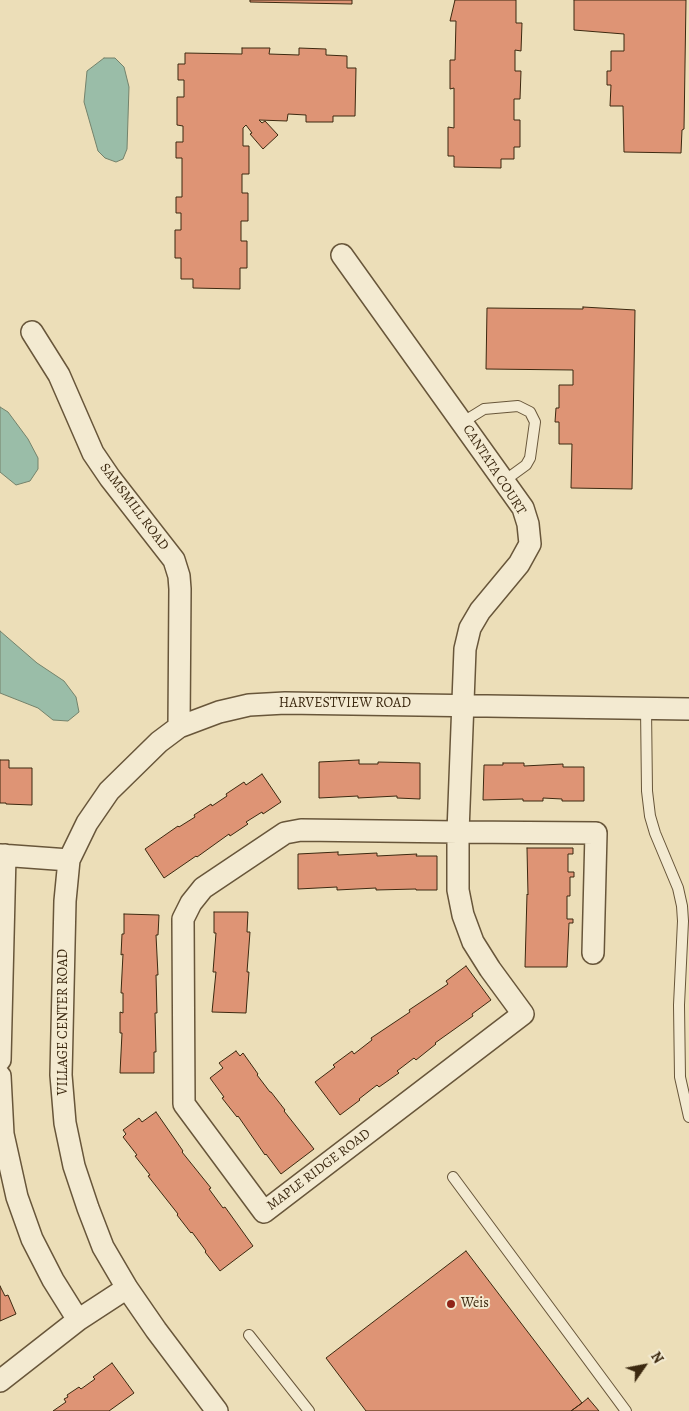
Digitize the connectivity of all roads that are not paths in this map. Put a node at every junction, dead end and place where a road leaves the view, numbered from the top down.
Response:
1 (342, 255) dead end
2 (32, 332) dead end
3 (463, 422) junction
4 (504, 481) junction
5 (464, 704) junction
6 (646, 708) junction
7 (689, 709) edge
8 (179, 727) junction
9 (458, 832) junction
10 (3, 855) edge
11 (69, 860) junction
12 (593, 954) dead end
13 (684, 1022) edge
14 (0, 1060) edge
15 (0, 1076) edge
16 (689, 1117) edge
17 (453, 1177) dead end
18 (127, 1288) junction
19 (78, 1320) junction
20 (249, 1335) dead end
21 (0, 1380) edge
22 (217, 1411) edge
23 (309, 1411) edge
24 (626, 1411) edge

1 - 3 street, CANTATA COURT
2 - 8 street, SAMSMILL ROAD
3 - 4 street, CANTATA COURT
3 - 4 lane
4 - 5 street, CANTATA COURT
5 - 6 street, HARVESTVIEW ROAD
5 - 8 street, HARVESTVIEW ROAD
5 - 9 street, MAPLE RIDGE ROAD
6 - 7 street, HARVESTVIEW ROAD
6 - 13 lane
8 - 11 street, HARVESTVIEW ROAD
9 - 9 street, MAPLE RIDGE ROAD
9 - 12 street
10 - 11 street
10 - 14 street
11 - 18 street, VILLAGE CENTER ROAD
13 - 16 lane
15 - 19 street
17 - 24 lane
18 - 19 street
18 - 22 street, VILLAGE CENTER ROAD
19 - 21 street
20 - 23 lane

